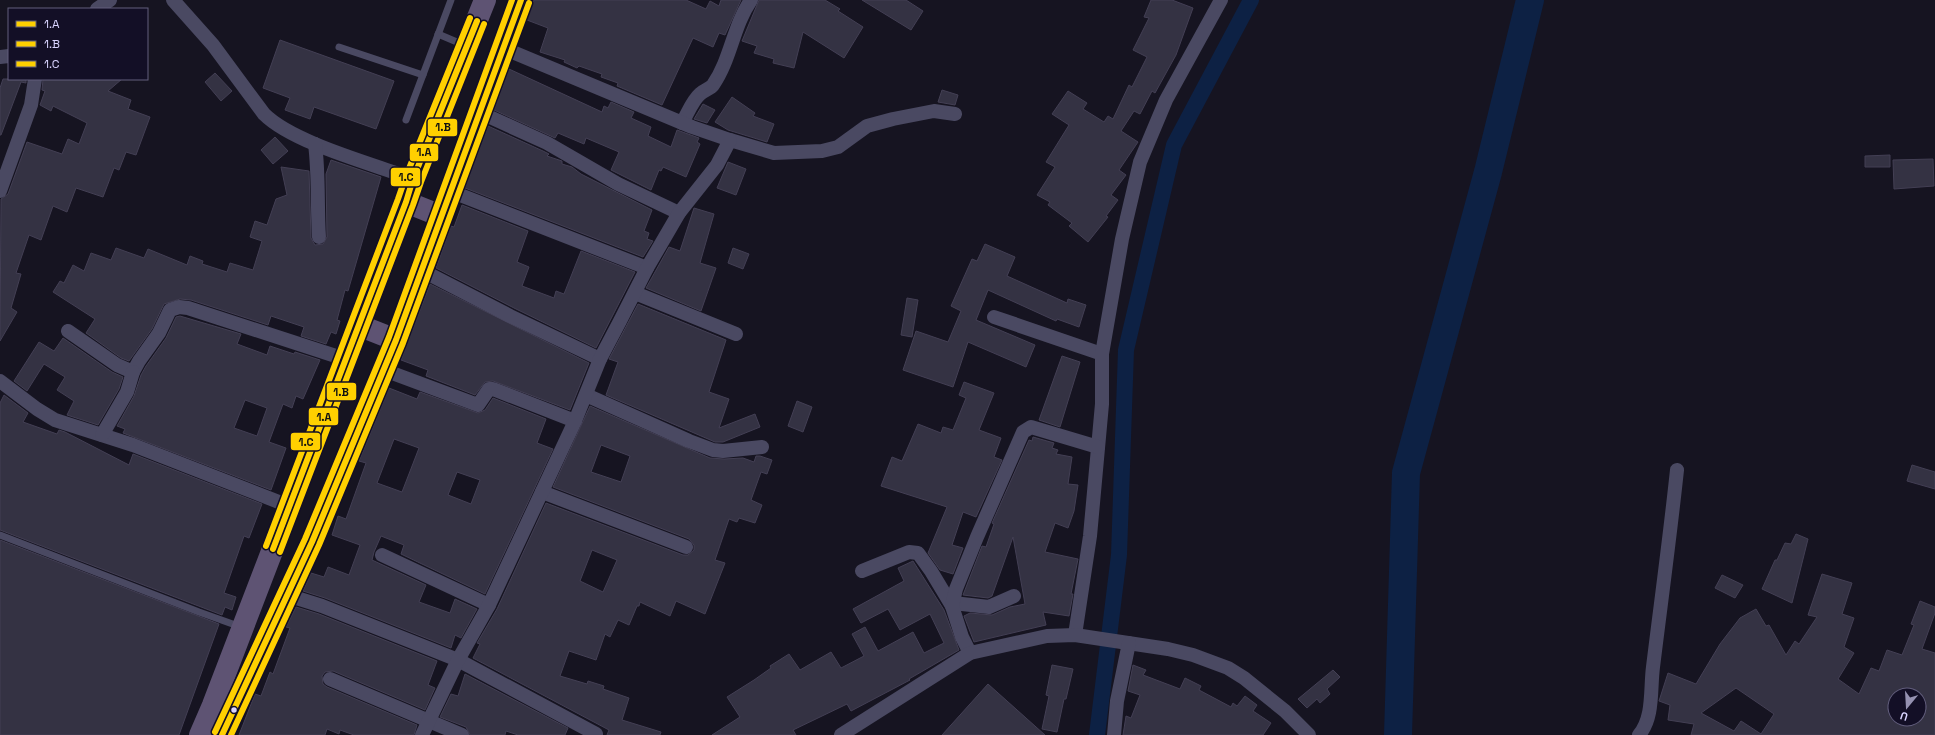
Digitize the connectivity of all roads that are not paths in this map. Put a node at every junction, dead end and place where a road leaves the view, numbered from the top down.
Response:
1 (110, 0) edge
2 (174, 0) edge
3 (451, 0) edge
4 (485, 0) edge
5 (521, 0) edge
6 (751, 0) edge
7 (1221, 0) edge
8 (99, 8) edge
9 (438, 34) junction
10 (466, 46) junction
11 (339, 47) dead end
12 (503, 48) junction
13 (423, 74) junction
14 (35, 80) edge
15 (479, 112) junction
16 (955, 114) dead end
17 (406, 120) dead end
18 (682, 123) junction
19 (730, 140) junction
20 (315, 144) junction
21 (413, 179) junction
22 (0, 191) edge
23 (450, 191) junction
24 (406, 202) junction
25 (679, 213) junction
26 (441, 216) junction
27 (319, 236) dead end
28 (647, 268) junction
29 (421, 270) junction
30 (635, 292) junction
31 (994, 317) dead end
32 (358, 325) junction
33 (68, 331) dead end
34 (736, 334) dead end
35 (396, 340) junction
36 (1102, 354) junction
37 (345, 359) junction
38 (600, 359) junction
39 (384, 370) junction
40 (133, 372) junction
41 (4, 384) edge
42 (586, 395) junction
43 (575, 421) junction
44 (102, 435) junction
45 (762, 447) dead end
46 (1098, 447) junction
47 (1677, 470) dead end
48 (542, 492) junction
49 (289, 506) junction
50 (0, 534) edge
51 (686, 547) dead end
52 (382, 555) dead end
53 (862, 571) dead end
54 (287, 595) junction
55 (1014, 596) dead end
56 (953, 604) junction
57 (489, 605) junction
58 (243, 628) junction
59 (1082, 636) junction
60 (1125, 642) junction
61 (970, 653) junction
62 (458, 660) junction
63 (330, 679) dead end
64 (428, 722) junction
65 (596, 734) dead end
66 (200, 735) edge
67 (222, 735) edge
68 (422, 735) edge
69 (462, 735) edge
70 (841, 735) edge
71 (1114, 735) edge
72 (1309, 735) edge
73 (1639, 735) edge

1 - 8 street
2 - 20 street
3 - 9 lane
4 - 10 main road
5 - 12 main road
6 - 18 street
7 - 36 street
9 - 10 lane
9 - 13 lane
10 - 21 main road
11 - 13 lane
12 - 15 main road
12 - 18 street
13 - 17 lane
14 - 22 street
15 - 23 main road
15 - 25 street
16 - 19 street
18 - 19 street
19 - 25 street
20 - 21 street
20 - 27 street
21 - 24 main road
23 - 26 main road
23 - 28 street
24 - 26 main road
24 - 32 main road
25 - 28 street
26 - 29 main road
28 - 30 street
29 - 35 main road
29 - 38 street
30 - 34 street
30 - 38 street
31 - 36 street
32 - 35 main road
32 - 37 main road
33 - 40 street
35 - 39 main road
36 - 46 street
37 - 40 street
37 - 49 main road
38 - 42 street
39 - 43 street
39 - 54 main road
40 - 44 street
41 - 44 street
42 - 43 street
42 - 45 street
43 - 48 street
44 - 49 street
46 - 56 street
46 - 59 street
47 - 73 street
48 - 51 street
48 - 57 street
49 - 58 main road
50 - 58 lane
52 - 57 street
53 - 56 street
54 - 62 street
54 - 67 main road
55 - 56 street
56 - 61 street
57 - 62 street
58 - 66 main road
59 - 60 street
59 - 61 street
60 - 71 street
60 - 72 street
61 - 70 street
62 - 64 street
62 - 65 street
63 - 64 street
64 - 68 street
64 - 69 street

